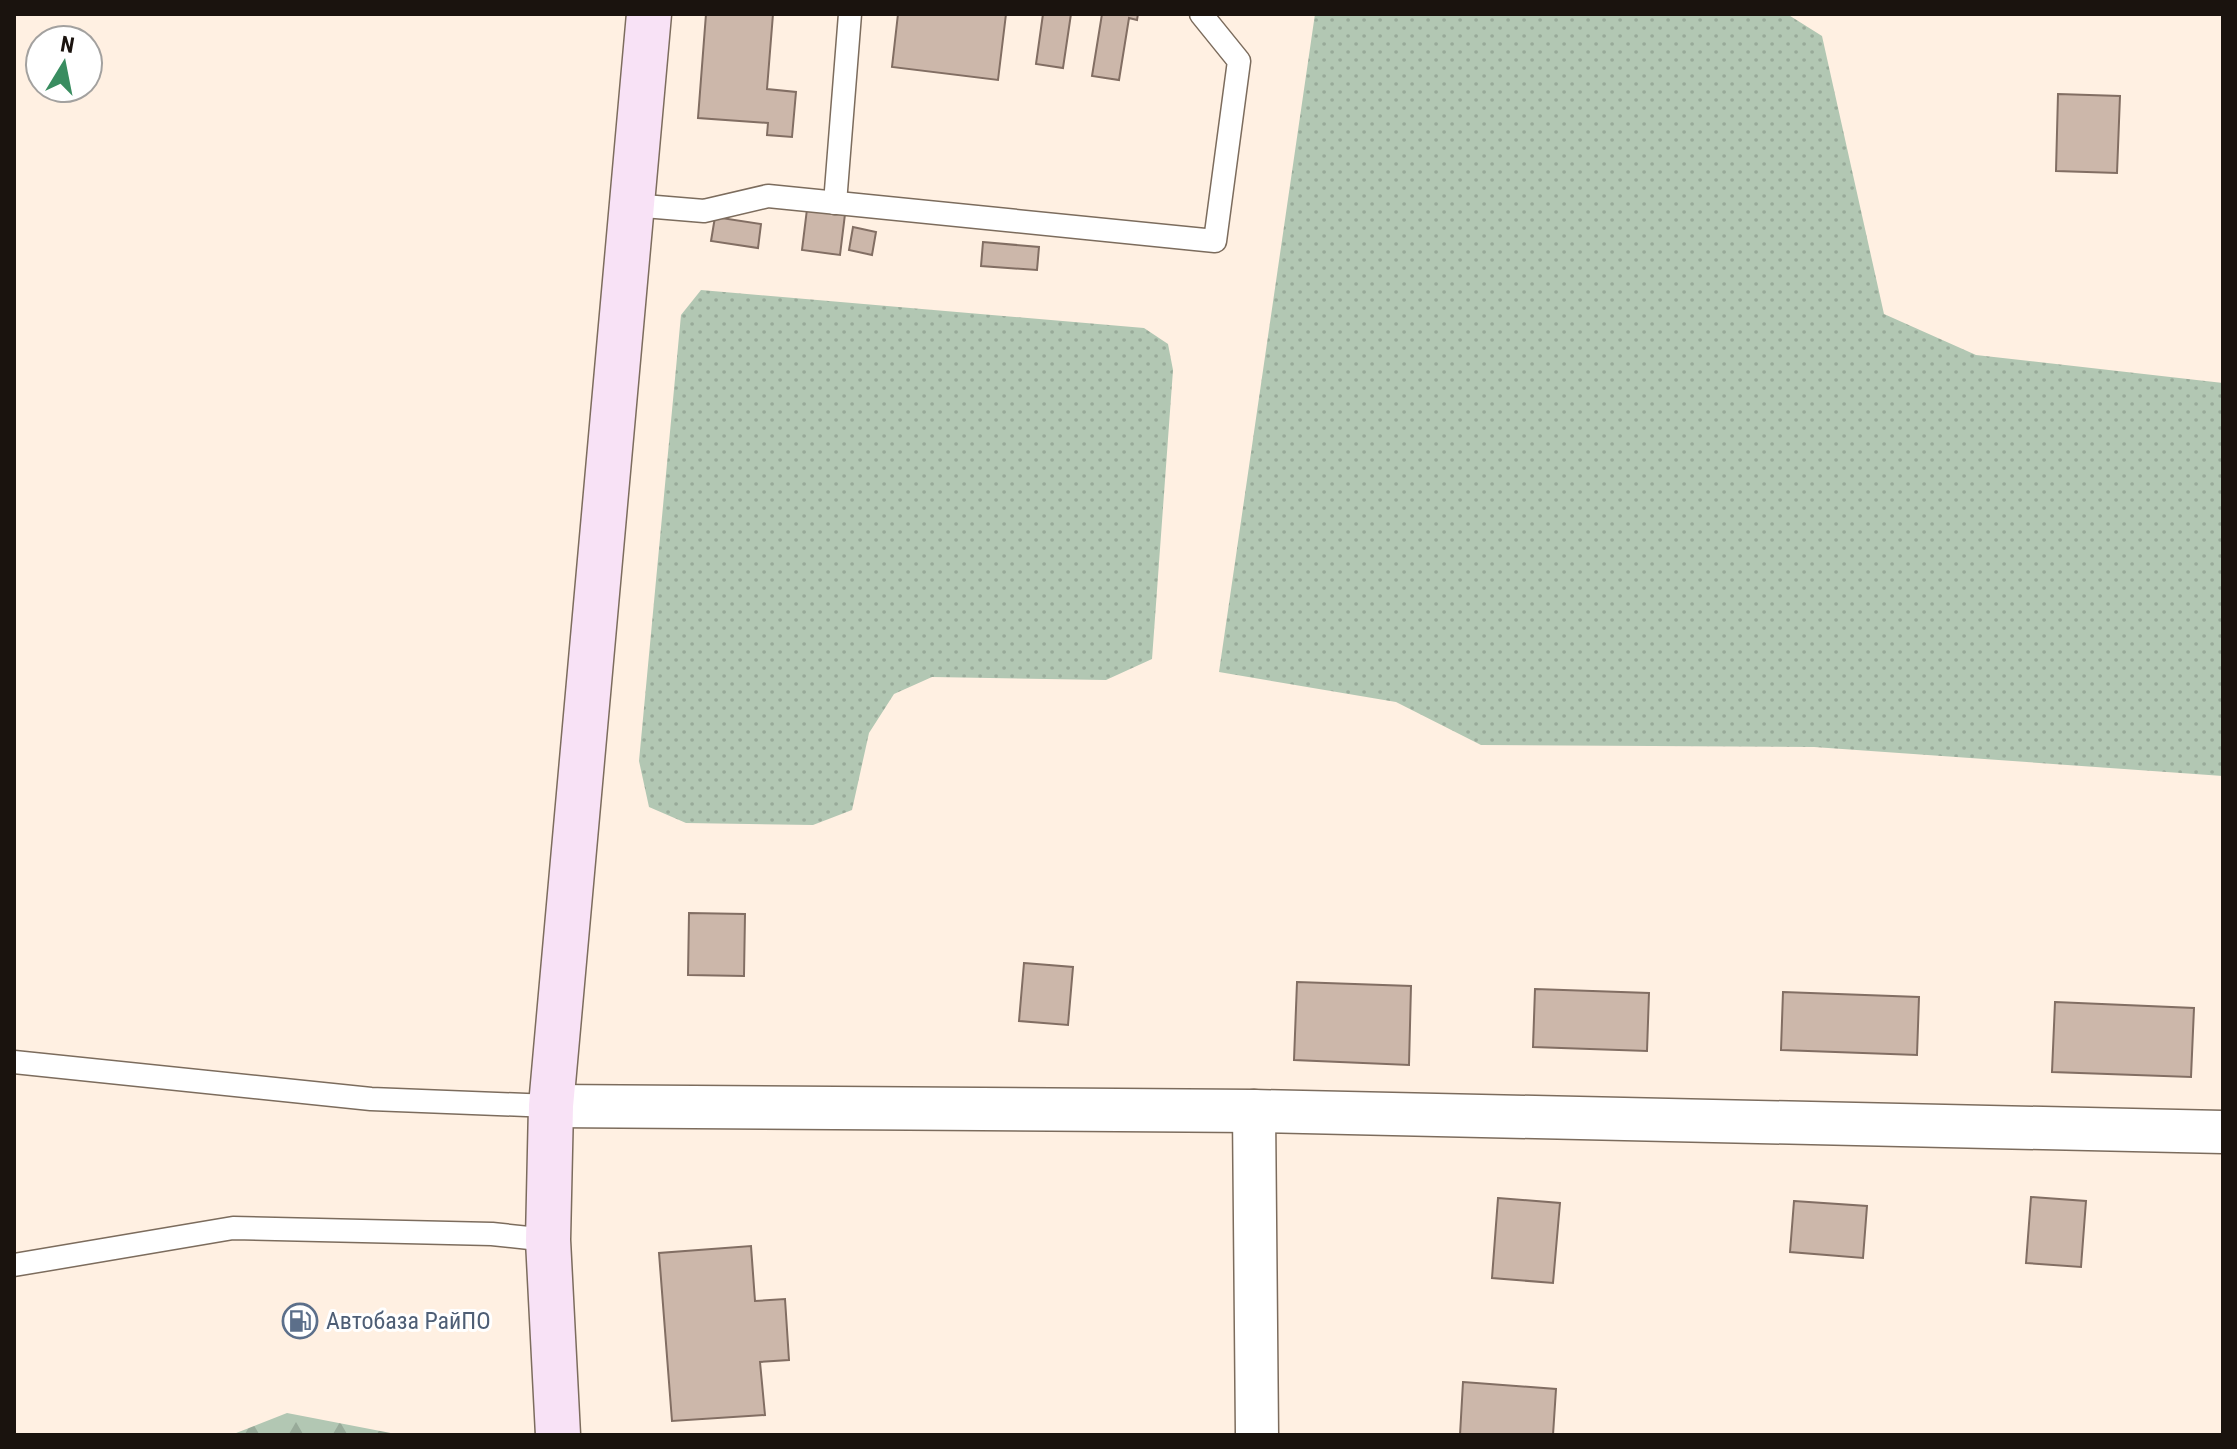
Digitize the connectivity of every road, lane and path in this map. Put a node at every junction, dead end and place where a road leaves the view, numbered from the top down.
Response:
1 (649, 14) edge
2 (850, 14) edge
3 (1201, 14) edge
4 (835, 203) junction
5 (632, 205) junction
6 (14, 1062) edge
7 (551, 1106) junction
8 (1254, 1111) junction
9 (2223, 1132) edge
10 (548, 1240) junction
11 (14, 1265) edge
12 (558, 1435) edge
13 (1257, 1435) edge

1 - 5 street
2 - 4 lane
3 - 4 lane
4 - 5 lane
5 - 7 street
6 - 7 lane
7 - 8 street
7 - 10 street
8 - 9 street
8 - 13 street
10 - 11 lane
10 - 12 street

